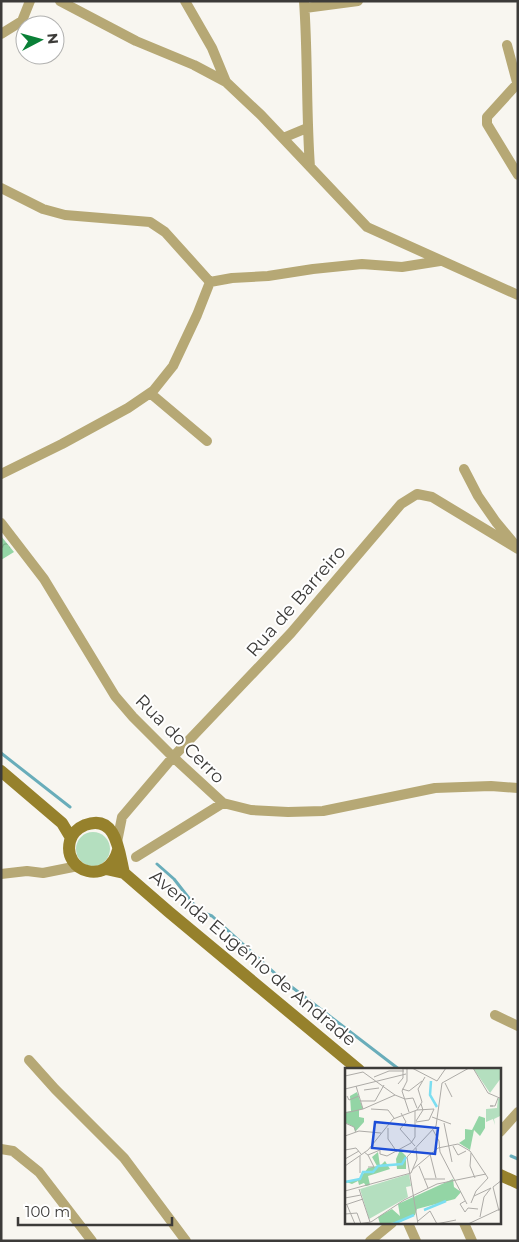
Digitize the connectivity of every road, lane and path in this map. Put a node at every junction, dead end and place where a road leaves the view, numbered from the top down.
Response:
1 (30, 1) edge
2 (60, 1) edge
3 (185, 1) edge
4 (358, 1) edge
5 (304, 5) edge
6 (1, 34) edge
7 (507, 45) dead end
8 (226, 82) junction
9 (517, 85) edge
10 (307, 128) junction
11 (283, 138) junction
12 (310, 167) junction
13 (518, 176) edge
14 (1, 188) edge
15 (441, 261) junction
16 (210, 282) junction
17 (518, 295) edge
18 (150, 393) junction
19 (206, 441) dead end
20 (464, 469) dead end
21 (1, 474) edge
22 (1, 524) edge
23 (518, 549) edge
24 (173, 758) junction
25 (1, 771) edge
26 (518, 788) edge
27 (223, 803) junction
28 (122, 817) junction
29 (62, 822) junction
30 (96, 823) junction
31 (81, 826) junction
32 (71, 838) junction
33 (118, 846) junction
34 (70, 853) junction
35 (136, 857) dead end
36 (78, 866) junction
37 (106, 869) junction
38 (56, 870) junction
39 (124, 873) junction
40 (1, 874) edge
41 (495, 1015) dead end
42 (518, 1026) edge
43 (29, 1060) dead end
44 (357, 1068) edge
45 (518, 1112) edge
46 (502, 1130) edge
47 (1, 1149) edge
48 (502, 1176) edge
49 (518, 1183) edge
50 (391, 1224) edge
51 (408, 1224) edge
52 (464, 1224) edge
53 (92, 1241) edge
54 (186, 1241) edge
55 (370, 1241) edge
56 (416, 1241) edge
57 (472, 1241) edge

1 - 6 street
2 - 8 street
3 - 8 street
4 - 5 street
5 - 10 street
7 - 9 street
8 - 11 street
9 - 13 street
10 - 11 street
10 - 12 street
11 - 12 street
12 - 15 street
14 - 16 street
15 - 16 street
15 - 17 street
16 - 18 street
18 - 19 street
18 - 21 street
20 - 23 street
22 - 24 street, Rua do Cerro
23 - 24 street, Rua de Barreiro
24 - 27 street, Rua do Cerro
24 - 28 street, Rua de Barreiro
25 - 29 main road
26 - 27 street, Rua do Cerro
27 - 35 street
28 - 30 street
28 - 33 street
29 - 31 main road
29 - 32 main road
30 - 31 main road
30 - 33 main road
31 - 32 main road
32 - 34 main road
33 - 37 main road
33 - 39 main road, Avenida Eugénio de Andrade
34 - 36 main road
34 - 38 street
36 - 37 main road, Avenida Eugénio de Andrade
36 - 38 street
37 - 39 main road, Avenida Eugénio de Andrade
38 - 40 street
39 - 44 main road, Avenida Eugénio de Andrade
41 - 42 street
43 - 54 street
45 - 46 street
47 - 53 street
48 - 49 main road
50 - 55 street
51 - 56 street
52 - 57 street

